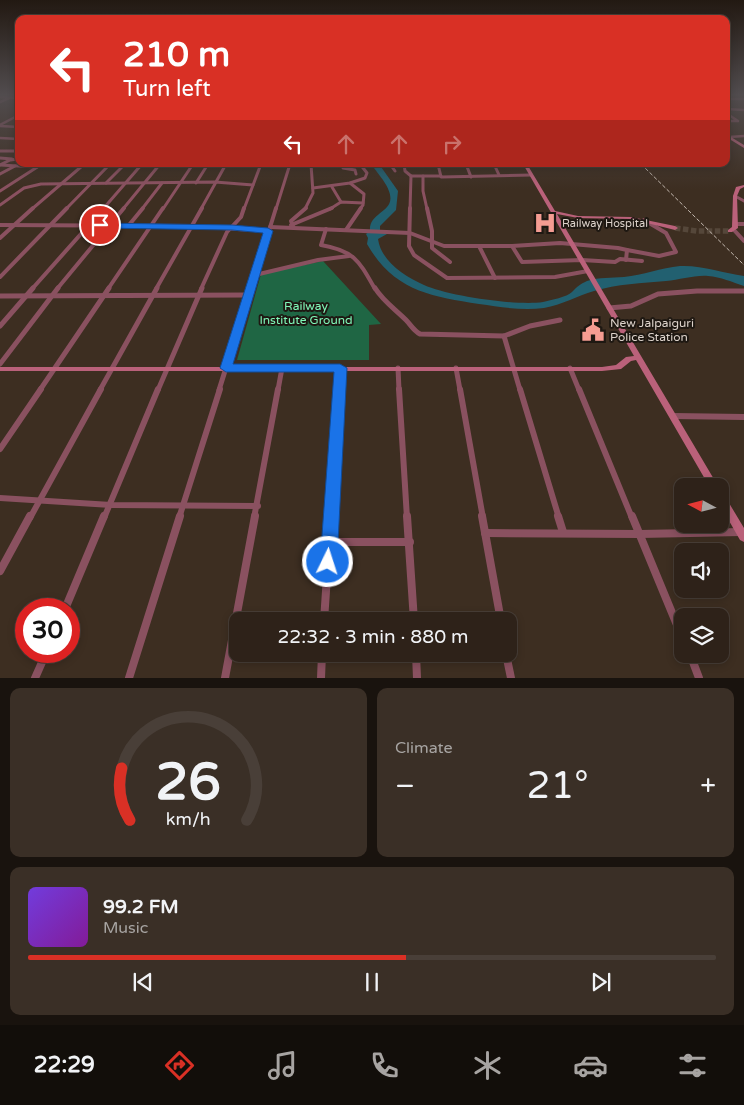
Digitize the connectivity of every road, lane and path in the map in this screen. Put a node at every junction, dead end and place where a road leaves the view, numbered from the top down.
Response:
1 (0, 126) edge
2 (7, 127) junction
3 (15, 127) edge
4 (0, 130) edge
5 (730, 136) edge
6 (744, 136) edge
7 (730, 137) edge
8 (0, 138) edge
9 (15, 139) edge
10 (738, 143) junction
11 (744, 143) edge
12 (744, 147) edge
13 (0, 151) edge
14 (15, 151) edge
15 (0, 158) edge
16 (12, 159) joint
17 (0, 165) edge
18 (15, 166) edge
19 (15, 166) edge
20 (38, 167) edge
21 (81, 167) edge
22 (107, 167) edge
23 (122, 167) edge
24 (139, 167) edge
25 (158, 167) edge
26 (191, 167) edge
27 (206, 167) edge
28 (224, 167) edge
29 (260, 167) edge
30 (289, 167) edge
31 (311, 167) edge
32 (343, 167) edge
33 (362, 167) edge
34 (392, 167) edge
35 (404, 167) edge
36 (439, 167) edge
37 (467, 167) edge
38 (495, 167) edge
39 (527, 167) edge
40 (395, 171) dead end
41 (0, 174) edge
42 (356, 174) dead end
43 (499, 175) junction
44 (531, 175) junction
45 (411, 176) junction
46 (423, 176) junction
47 (441, 176) junction
48 (470, 177) junction
49 (216, 182) junction
50 (60, 183) junction
51 (91, 183) junction
52 (106, 183) junction
53 (125, 183) junction
54 (162, 183) junction
55 (179, 183) junction
56 (196, 183) junction
57 (350, 183) junction
58 (145, 184) junction
59 (253, 185) junction
60 (332, 186) junction
61 (744, 186) edge
62 (313, 188) junction
63 (18, 189) junction
64 (1, 190) edge
65 (735, 196) junction
66 (744, 201) edge
67 (341, 202) junction
68 (363, 203) junction
69 (0, 205) edge
70 (553, 212) junction
71 (573, 217) junction
72 (644, 220) junction
73 (560, 224) junction
74 (736, 224) junction
75 (744, 224) edge
76 (0, 225) edge
77 (50, 225) junction
78 (89, 225) junction
79 (112, 225) junction
80 (129, 225) junction
81 (14, 226) junction
82 (152, 226) junction
83 (190, 226) junction
84 (293, 226) junction
85 (232, 227) junction
86 (326, 228) junction
87 (675, 228) tunnel mouth
88 (269, 229) junction
89 (346, 230) junction
90 (732, 230) joint
91 (410, 233) junction
92 (0, 238) edge
93 (744, 241) edge
94 (432, 242) junction
95 (572, 244) junction
96 (479, 246) junction
97 (512, 246) junction
98 (627, 250) junction
99 (349, 256) junction
100 (582, 260) junction
101 (626, 260) junction
102 (642, 261) dead end
103 (450, 262) dead end
104 (589, 273) junction
105 (255, 275) junction
106 (0, 277) edge
107 (495, 278) junction
108 (744, 291) edge
109 (104, 295) junction
110 (0, 296) edge
111 (198, 296) junction
112 (248, 296) junction
113 (25, 297) junction
114 (51, 297) junction
115 (152, 297) junction
116 (609, 308) junction
117 (560, 320) dead end
118 (0, 326) edge
119 (504, 336) junction
120 (639, 358) junction
121 (0, 364) edge
122 (0, 368) edge
123 (53, 368) junction
124 (113, 368) junction
125 (168, 368) junction
126 (226, 368) junction
127 (282, 368) junction
128 (340, 368) junction
129 (398, 368) junction
130 (456, 368) junction
131 (513, 368) junction
132 (570, 368) junction
133 (673, 416) junction
134 (744, 417) edge
135 (0, 448) edge
136 (709, 478) edge
137 (0, 498) edge
138 (40, 499) junction
139 (111, 505) junction
140 (184, 505) junction
141 (258, 506) junction
142 (729, 512) edge
143 (563, 532) junction
144 (485, 533) junction
145 (640, 534) junction
146 (742, 534) edge
147 (330, 542) junction
148 (410, 542) junction
149 (0, 571) edge
150 (70, 598) edge
151 (325, 612) edge
152 (414, 612) edge
153 (499, 612) edge
154 (674, 617) edge
155 (322, 662) edge
156 (416, 662) edge
157 (508, 662) edge
158 (42, 663) edge
159 (693, 663) edge
160 (35, 678) edge
161 (130, 678) edge
162 (225, 678) edge
163 (321, 678) edge
164 (417, 678) edge
165 (511, 678) edge
166 (699, 678) edge

1 - 2 street
2 - 3 street
2 - 4 street
5 - 6 street
7 - 10 main road
8 - 9 street
10 - 11 main road
10 - 12 main road
13 - 14 street
15 - 16 street
16 - 17 street
17 - 18 street
19 - 41 street
20 - 64 street
21 - 50 street
22 - 51 street
23 - 52 street
24 - 53 street
25 - 58 street
26 - 55 street
27 - 56 street
28 - 49 street
29 - 59 street
30 - 88 street
31 - 62 street
32 - 42 street
33 - 57 street
34 - 40 street
35 - 45 street
36 - 47 street
37 - 48 street
38 - 43 street
39 - 44 main road
43 - 44 street
43 - 48 street
44 - 70 main road
45 - 46 street
45 - 91 street
46 - 47 street
46 - 94 street
47 - 48 street
49 - 56 street
49 - 59 street
49 - 83 street
50 - 51 street
50 - 63 street
50 - 81 street
51 - 52 street
51 - 77 street
52 - 53 street
53 - 58 street
53 - 78 street
54 - 55 street
54 - 58 street
54 - 80 street
55 - 56 street
55 - 82 street
57 - 60 street
57 - 68 street
58 - 79 street
59 - 85 street
60 - 62 street
60 - 67 street
61 - 65 main road
62 - 84 street
63 - 64 street
63 - 69 street
65 - 66 street
65 - 74 main road
67 - 68 street
67 - 84 street
68 - 89 street
70 - 71 main road
70 - 73 main road
71 - 72 main road
71 - 73 main road
72 - 87 main road
72 - 98 street
73 - 95 main road
74 - 75 street
74 - 90 main road
76 - 81 street
77 - 78 street
77 - 81 street
77 - 106 street
78 - 79 street
78 - 113 street
79 - 80 street
79 - 114 street
80 - 82 street
81 - 92 street
82 - 83 street
82 - 109 street
83 - 85 street
83 - 115 street
84 - 86 street
84 - 88 street
85 - 88 street
85 - 111 street
86 - 89 street
86 - 99 street
88 - 105 street
89 - 91 street
90 - 93 street
91 - 94 street
91 - 107 street
94 - 96 street
94 - 103 street
95 - 97 street
95 - 98 street
95 - 100 main road
96 - 97 street
96 - 107 street
97 - 100 street
98 - 101 street
99 - 105 street
99 - 119 street
100 - 101 street
100 - 104 main road
101 - 102 street
104 - 107 street
104 - 116 main road
105 - 112 street
108 - 116 street
109 - 114 street
109 - 115 street
109 - 123 street
110 - 113 street
111 - 112 street
111 - 115 street
111 - 125 street
112 - 126 street
113 - 114 street
113 - 118 street
114 - 121 street
115 - 124 street
116 - 120 main road
117 - 119 street
119 - 131 street
120 - 132 main road
120 - 133 main road
122 - 123 main road
123 - 124 main road
123 - 135 street
124 - 125 main road
124 - 138 street
125 - 126 main road
125 - 139 street
126 - 127 main road
126 - 140 street
127 - 128 main road
127 - 141 street
128 - 129 main road
128 - 147 street
129 - 130 main road
129 - 148 street
130 - 131 main road
130 - 144 street
131 - 132 main road
131 - 143 street
132 - 145 street
133 - 134 street
133 - 136 main road
137 - 138 street
138 - 139 street
138 - 149 street
139 - 140 street
139 - 150 street
140 - 141 street
140 - 161 street
141 - 162 street
142 - 146 main road
143 - 144 street
143 - 145 street
144 - 153 street
145 - 146 street
145 - 154 street
147 - 148 street
147 - 151 street
148 - 152 street
155 - 163 street
156 - 164 street
157 - 165 street
158 - 160 street
159 - 166 street

